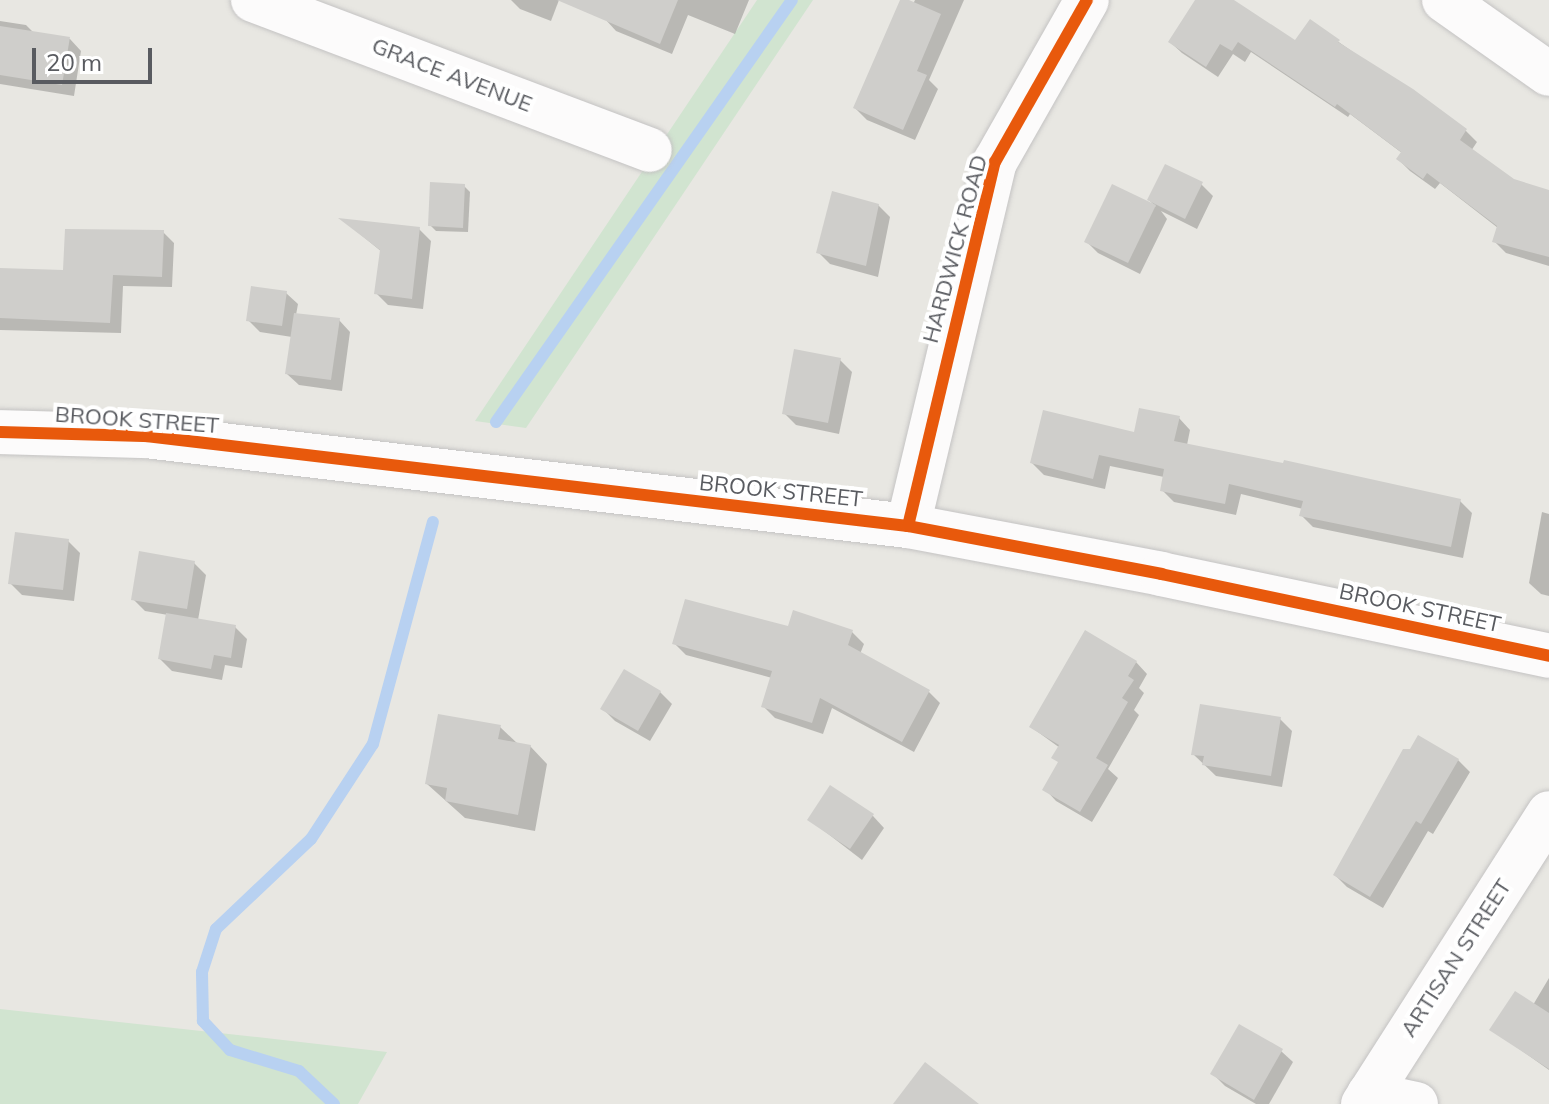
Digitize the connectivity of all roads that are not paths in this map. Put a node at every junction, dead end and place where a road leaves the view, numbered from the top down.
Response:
1 (253, 0) edge
2 (1087, 0) edge
3 (1444, 0) edge
4 (1549, 74) edge
5 (650, 150) dead end
6 (0, 432) edge
7 (908, 526) junction
8 (1549, 656) edge
9 (1549, 813) edge
10 (1366, 1099) edge
11 (1416, 1104) edge

1 - 5 street, GRACE AVENUE
2 - 7 street, HARDWICK ROAD
3 - 4 street
6 - 7 street, BROOK STREET
7 - 8 street, BROOK STREET
9 - 10 street, ARTISAN STREET
10 - 11 street

